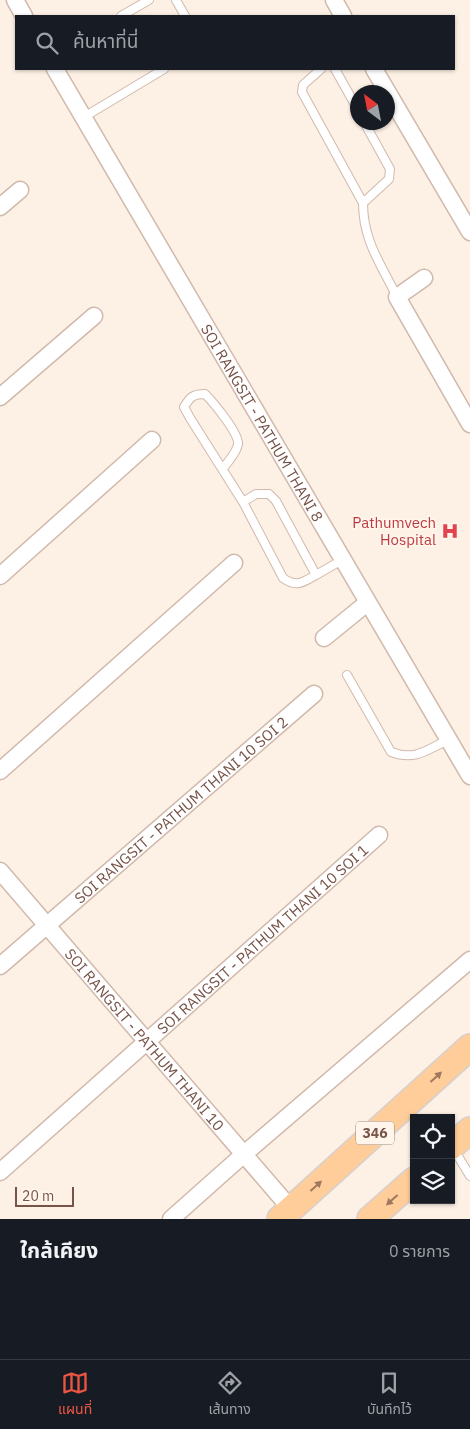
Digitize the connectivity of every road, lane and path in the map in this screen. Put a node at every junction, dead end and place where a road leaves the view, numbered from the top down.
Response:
1 (15, 0) edge
2 (150, 0) edge
3 (176, 0) edge
4 (334, 0) edge
5 (23, 15) edge
6 (123, 15) edge
7 (185, 15) edge
8 (342, 15) edge
9 (56, 70) edge
10 (162, 70) edge
11 (320, 70) edge
12 (335, 70) edge
13 (375, 70) edge
14 (350, 96) edge
15 (84, 117) junction
16 (368, 130) edge
17 (20, 190) dead end
18 (363, 203) junction
19 (0, 207) edge
20 (470, 232) edge
21 (424, 278) dead end
22 (397, 297) junction
23 (94, 316) dead end
24 (0, 397) edge
25 (470, 424) edge
26 (152, 440) dead end
27 (223, 468) junction
28 (243, 502) junction
29 (342, 560) junction
30 (234, 563) dead end
31 (316, 575) junction
32 (0, 576) edge
33 (367, 603) junction
34 (324, 638) dead end
35 (347, 675) dead end
36 (314, 694) dead end
37 (448, 740) junction
38 (0, 771) edge
39 (470, 776) edge
40 (379, 835) dead end
41 (0, 871) edge
42 (46, 925) junction
43 (470, 960) edge
44 (0, 966) edge
45 (147, 1042) junction
46 (470, 1047) edge
47 (470, 1130) edge
48 (455, 1144) edge
49 (455, 1152) edge
50 (243, 1155) junction
51 (0, 1172) edge
52 (470, 1176) edge
53 (410, 1184) edge
54 (285, 1214) edge
55 (171, 1219) edge
56 (370, 1219) edge

1 - 5 street
2 - 6 lane
3 - 7 lane
4 - 8 street
9 - 15 street, SOI RANGSIT - PATHUM THANI 8
10 - 15 lane
11 - 18 lane
12 - 14 lane
13 - 20 street
15 - 29 street, SOI RANGSIT - PATHUM THANI 8
16 - 18 lane
17 - 19 street
18 - 22 lane
21 - 22 street
22 - 25 street
23 - 24 street
26 - 32 street
27 - 27 lane
27 - 28 lane
28 - 31 lane
28 - 31 lane
29 - 31 lane
29 - 33 street, SOI RANGSIT - PATHUM THANI 8
30 - 38 street
33 - 34 street
33 - 37 street, SOI RANGSIT - PATHUM THANI 8
35 - 37 lane
36 - 42 street, SOI RANGSIT - PATHUM THANI 10 SOI 2
37 - 39 street, SOI RANGSIT - PATHUM THANI 8
40 - 45 street, SOI RANGSIT - PATHUM THANI 10 SOI 1
41 - 42 street, SOI RANGSIT - PATHUM THANI 10
42 - 44 street, SOI RANGSIT - PATHUM THANI 10 SOI 2
42 - 45 street, SOI RANGSIT - PATHUM THANI 10
43 - 50 street
45 - 50 street, SOI RANGSIT - PATHUM THANI 10
45 - 51 street, SOI RANGSIT - PATHUM THANI 10 SOI 1
54 -> 46 main road, 346
47 - 48 main road
49 - 52 lane
50 - 54 street, SOI RANGSIT - PATHUM THANI 10
50 - 55 street
53 -> 56 main road

